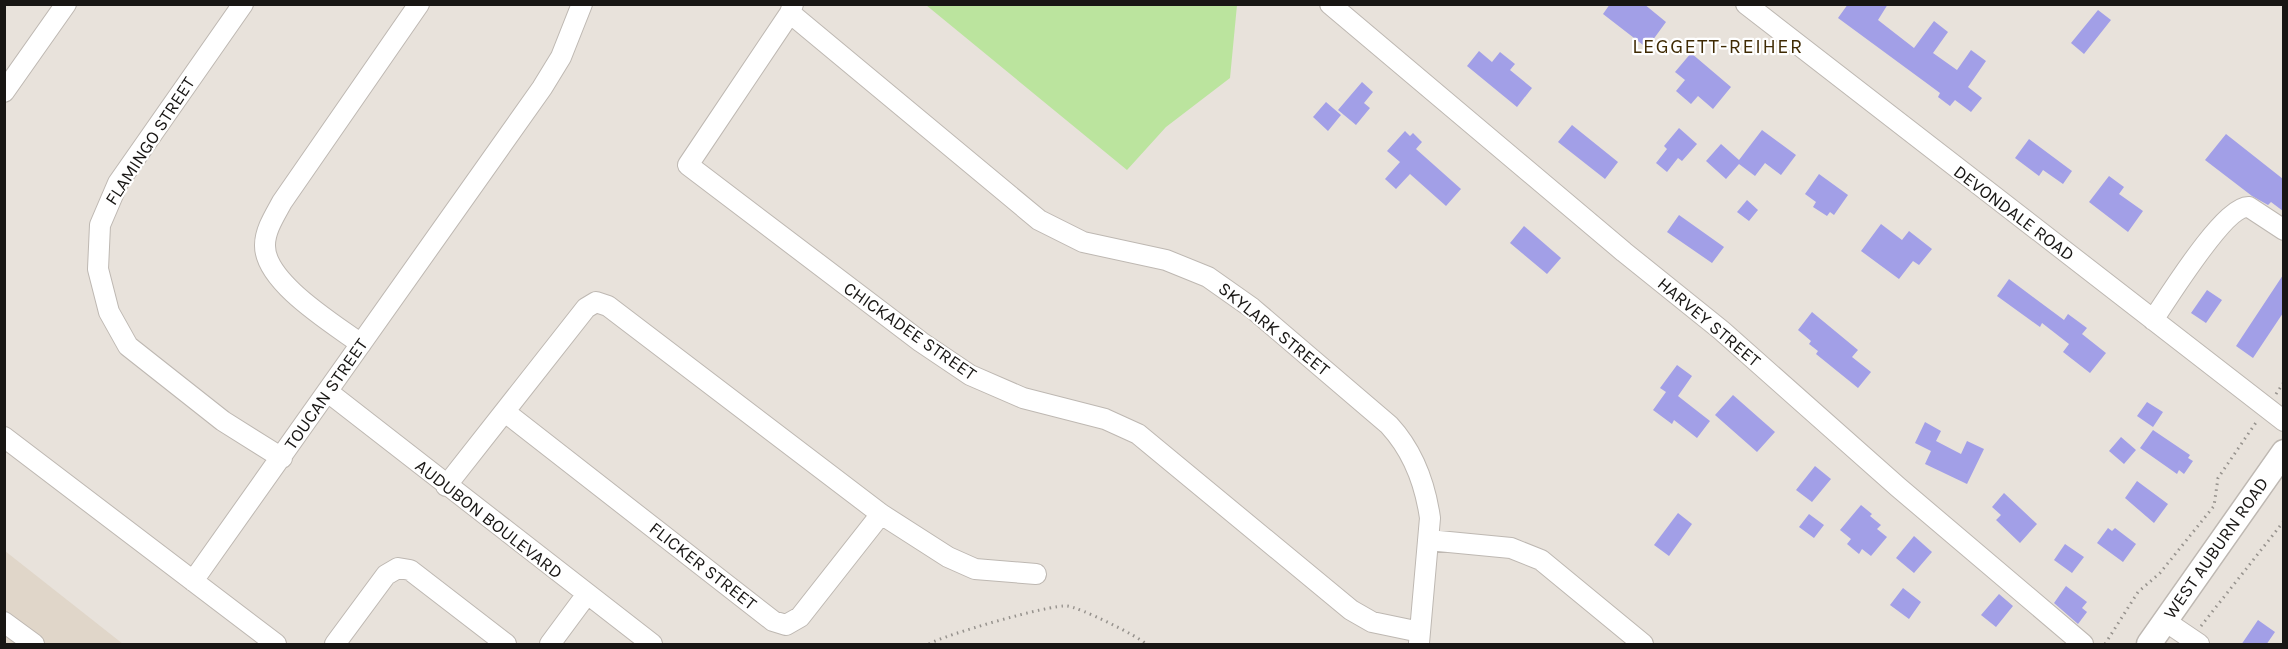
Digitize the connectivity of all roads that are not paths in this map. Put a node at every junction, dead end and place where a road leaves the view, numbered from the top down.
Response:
1 (66, 4) edge
2 (243, 4) edge
3 (419, 4) edge
4 (582, 4) edge
5 (1330, 4) edge
6 (1746, 4) edge
7 (791, 9) edge
8 (4, 92) edge
9 (2283, 230) edge
10 (2153, 320) junction
11 (361, 344) junction
12 (328, 392) junction
13 (505, 412) junction
14 (2283, 421) edge
15 (4, 437) edge
16 (2283, 452) edge
17 (282, 459) junction
18 (446, 486) junction
19 (881, 513) junction
20 (1428, 540) junction
21 (1036, 574) dead end
22 (193, 581) junction
23 (587, 594) junction
24 (2165, 621) junction
25 (4, 622) edge
26 (1419, 638) edge
27 (2195, 642) edge
28 (34, 645) edge
29 (276, 645) edge
30 (335, 645) edge
31 (506, 645) edge
32 (550, 645) edge
33 (652, 645) edge
34 (1643, 645) edge
35 (2083, 645) edge
36 (2149, 645) edge

1 - 8 street
2 - 17 street, FLAMINGO STREET
3 - 11 street
4 - 11 street, TOUCAN STREET
5 - 35 street, HARVEY STREET
6 - 10 street, DEVONDALE ROAD
7 - 20 street, SKYLARK STREET
7 - 26 street, CHICKADEE STREET
9 - 10 street
10 - 14 street, DEVONDALE ROAD
11 - 12 street, TOUCAN STREET
12 - 17 street, TOUCAN STREET
12 - 18 street, AUDUBON BOULEVARD
13 - 18 street
13 - 19 street
13 - 19 street, FLICKER STREET
15 - 22 street
16 - 24 main road, WEST AUBURN ROAD
17 - 22 street, TOUCAN STREET
18 - 23 street, AUDUBON BOULEVARD
19 - 21 street
20 - 26 street, SKYLARK STREET
20 - 34 street
22 - 29 street
23 - 32 street
23 - 33 street, AUDUBON BOULEVARD
24 - 27 street
24 - 36 main road, WEST AUBURN ROAD
25 - 28 street
30 - 31 street

